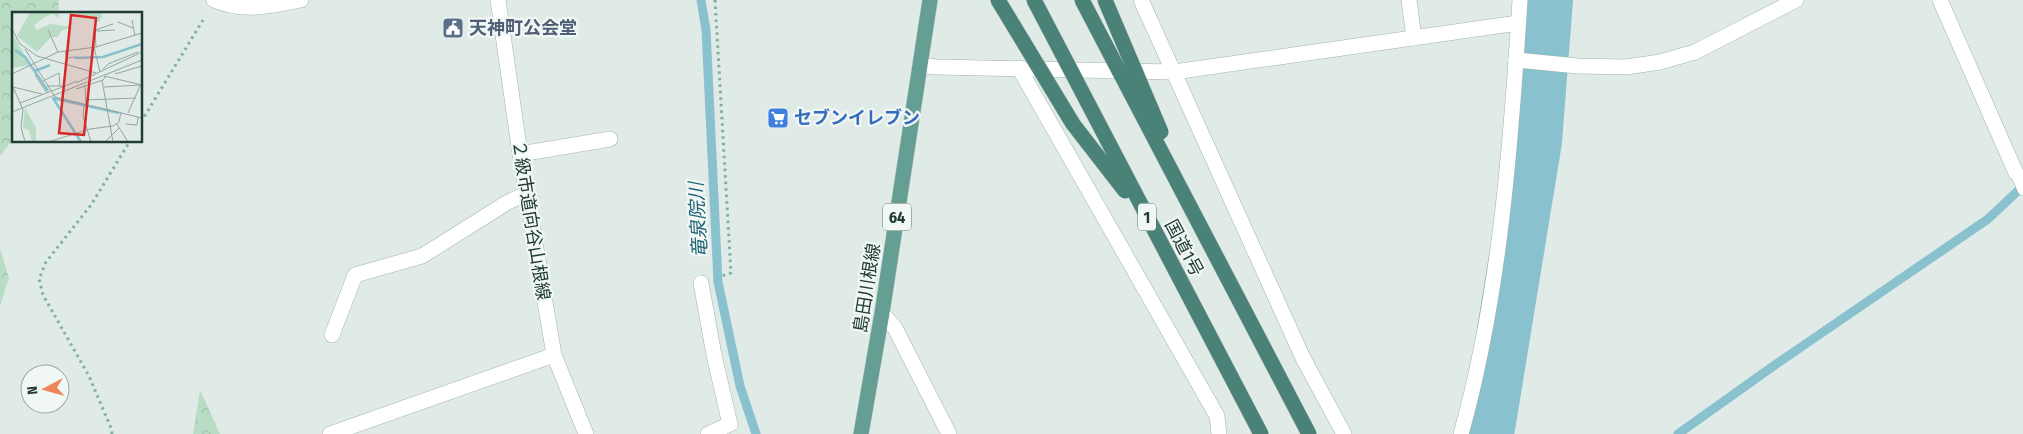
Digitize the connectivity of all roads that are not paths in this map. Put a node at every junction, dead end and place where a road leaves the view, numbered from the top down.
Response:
1 (301, 0) edge
2 (498, 0) edge
3 (930, 0) edge
4 (998, 0) edge
5 (1034, 0) edge
6 (1082, 0) edge
7 (1105, 0) edge
8 (1409, 0) edge
9 (1520, 0) edge
10 (1796, 0) edge
11 (1940, 0) edge
12 (218, 1) edge
13 (1145, 3) edge
14 (1518, 23) junction
15 (1414, 38) junction
16 (1516, 60) junction
17 (920, 65) junction
18 (1019, 68) junction
19 (1174, 72) junction
20 (610, 139) dead end
21 (520, 154) junction
22 (2016, 173) joint
23 (2023, 190) edge
24 (526, 194) junction
25 (1149, 222) junction
26 (1209, 242) junction
27 (702, 283) road end
28 (882, 313) junction
29 (332, 335) dead end
30 (554, 355) junction
31 (1217, 416) junction
32 (330, 434) edge
33 (586, 434) edge
34 (708, 434) edge
35 (862, 434) edge
36 (949, 434) edge
37 (1219, 434) edge
38 (1226, 434) edge
39 (1261, 434) edge
40 (1309, 434) edge
41 (1344, 434) edge
42 (1461, 434) edge

1 - 12 street
2 - 21 street, ２級市道向谷山根線
3 - 17 main road, 島田川根線 / 64
4 - 25 highway, bridge
5 - 25 highway, 国道1号 / 1, bridge
6 - 26 highway, 国道1号, bridge
7 - 26 highway, bridge
8 - 15 street
9 - 14 street
10 - 16 street
11 - 22 street
13 - 19 street
14 - 15 street
14 - 16 street
15 - 19 street
16 - 42 street
17 - 18 street
17 - 28 main road, 島田川根線 / 64
18 - 19 street
18 - 31 street
19 - 41 street
20 - 21 street
21 - 24 street, ２級市道向谷山根線
22 - 23 lane
24 - 29 street
24 - 30 street, ２級市道向谷山根線
25 - 39 highway, 国道1号 / 1, bridge
26 - 40 highway, 国道1号, bridge
27 - 34 street
28 - 35 main road, 島田川根線 / 64
28 - 36 street
30 - 32 street
30 - 33 street, ２級市道向谷山根線
31 - 37 street
31 - 38 street

